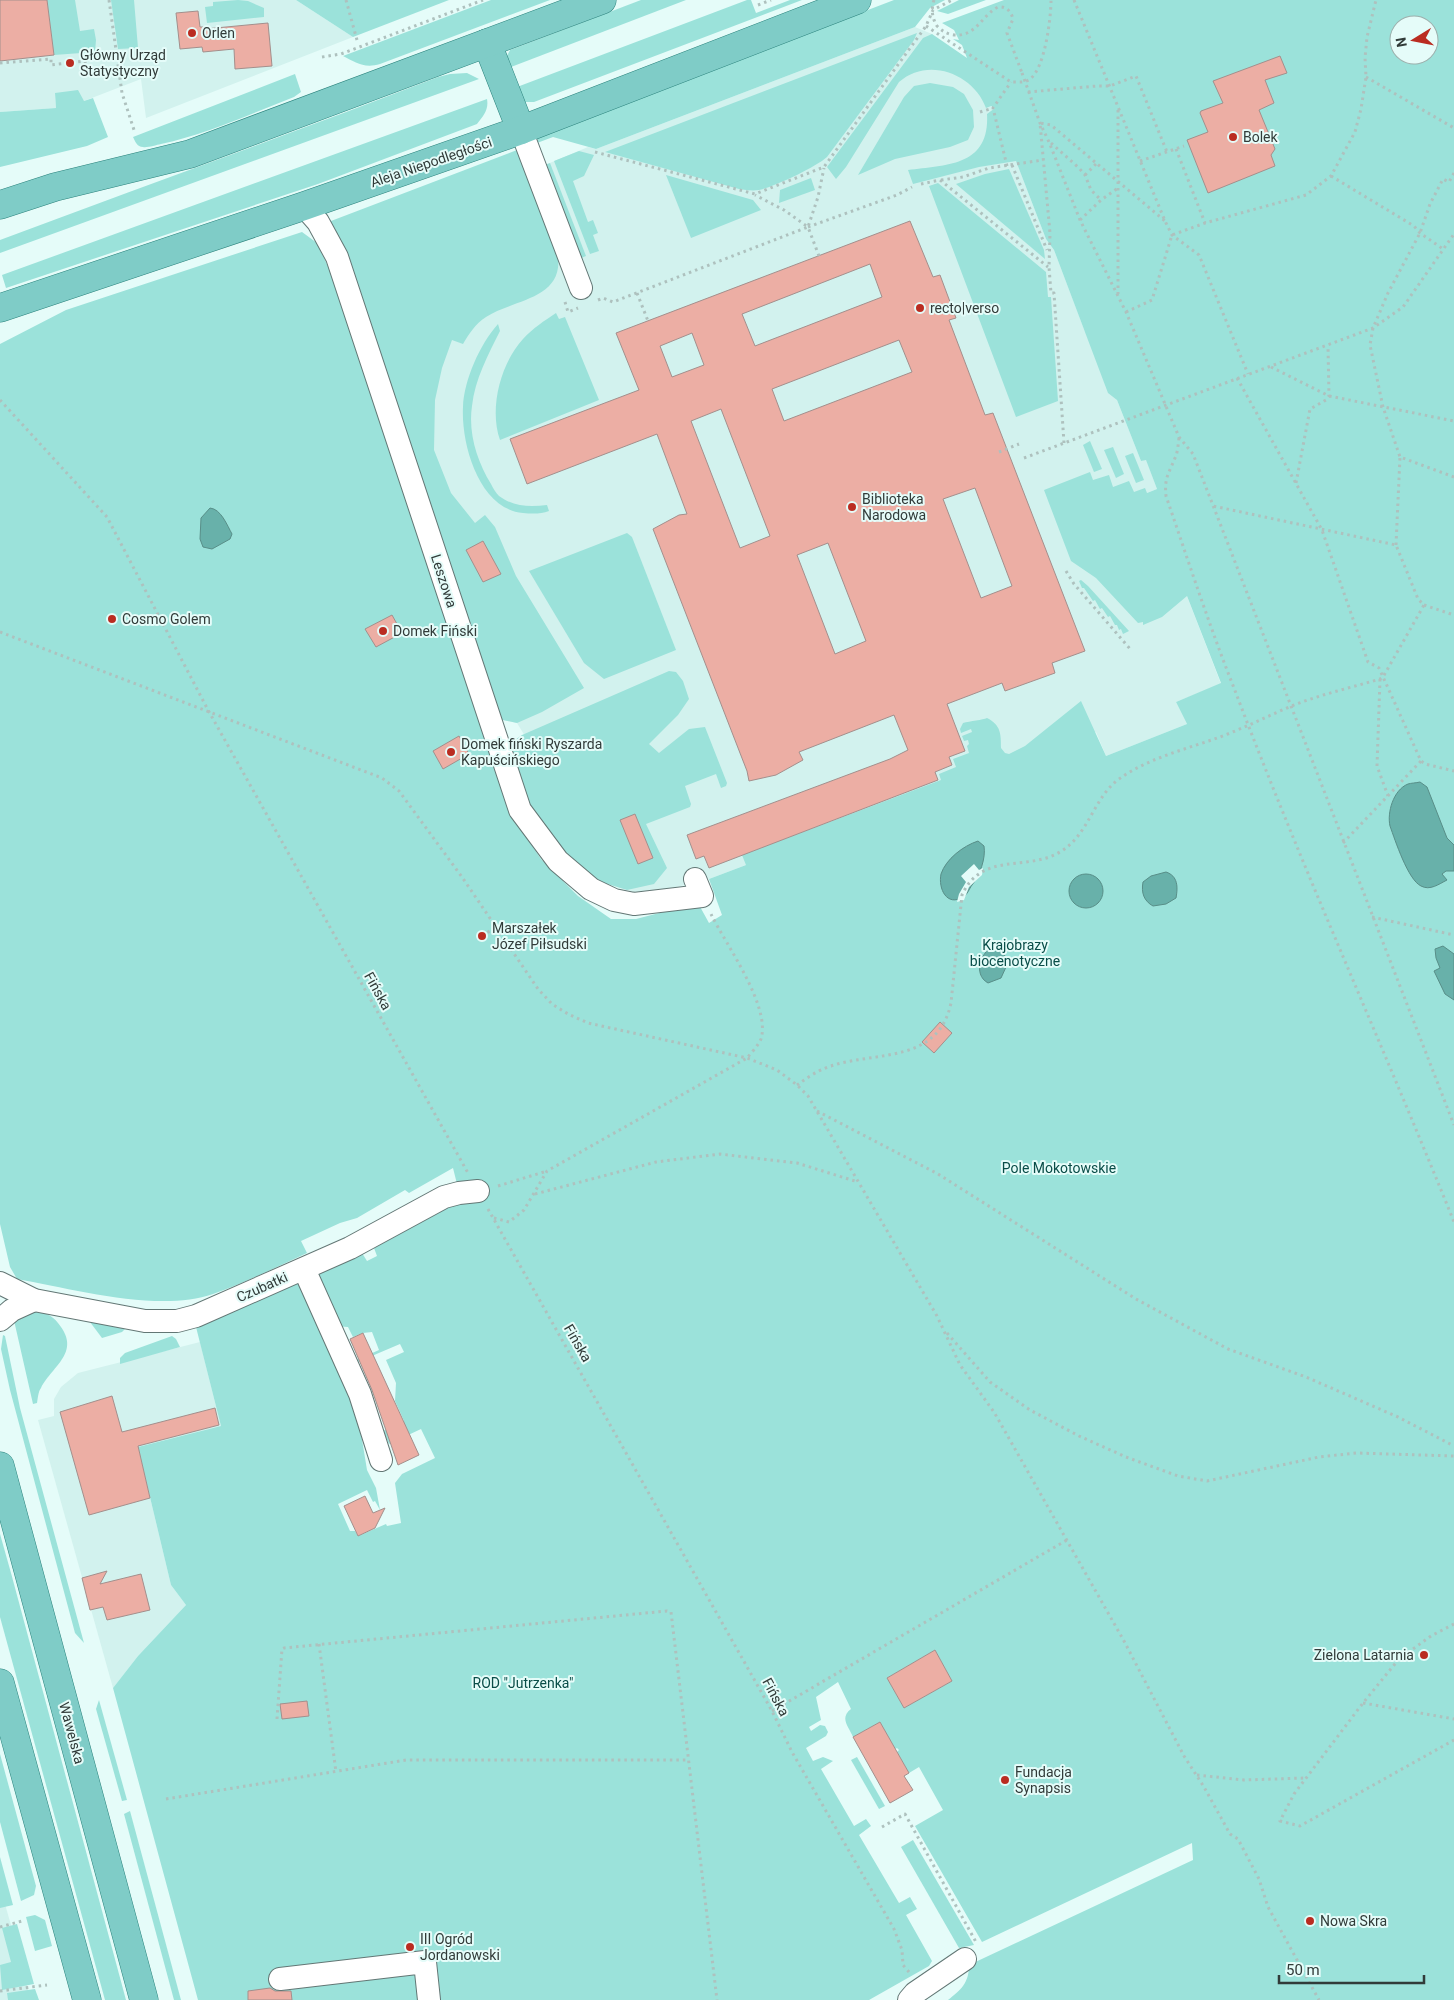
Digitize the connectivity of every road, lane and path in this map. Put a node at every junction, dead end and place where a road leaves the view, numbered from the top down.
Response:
1 (109, 0) edge
2 (346, 0) edge
3 (483, 0) edge
4 (602, 0) edge
5 (771, 0) edge
6 (856, 0) edge
7 (934, 0) edge
8 (952, 0) edge
9 (1051, 0) edge
10 (1074, 0) edge
11 (1376, 0) edge
12 (758, 5) dead end
13 (926, 26) junction
14 (357, 40) dead end
15 (487, 43) junction
16 (322, 57) dead end
17 (0, 63) edge
18 (1366, 77) junction
19 (88, 78) dead end
20 (1011, 82) junction
21 (1024, 82) junction
22 (1110, 86) junction
23 (1028, 92) junction
24 (1118, 107) junction
25 (993, 108) junction
26 (980, 112) dead end
27 (1040, 123) junction
28 (1454, 128) edge
29 (521, 130) junction
30 (135, 133) dead end
31 (1049, 142) junction
32 (1184, 146) dead end
33 (1176, 149) junction
34 (595, 152) dead end
35 (1167, 152) junction
36 (1043, 160) junction
37 (1140, 161) junction
38 (1096, 164) junction
39 (1012, 165) junction
40 (1007, 166) junction
41 (824, 167) junction
42 (1454, 174) edge
43 (1085, 175) junction
44 (1331, 176) junction
45 (940, 180) junction
46 (1117, 182) junction
47 (921, 184) dead end
48 (912, 186) dead end
49 (1122, 186) junction
50 (1117, 189) junction
51 (755, 194) junction
52 (1100, 200) junction
53 (0, 205) edge
54 (304, 206) junction
55 (1080, 220) junction
56 (1165, 221) junction
57 (1205, 223) junction
58 (808, 227) junction
59 (1420, 233) junction
60 (1454, 234) edge
61 (1172, 235) junction
62 (1443, 248) junction
63 (1049, 252) junction
64 (819, 256) dead end
65 (1049, 267) junction
66 (581, 288) dead end
67 (1118, 294) junction
68 (0, 308) edge
69 (1126, 312) junction
70 (648, 321) dead end
71 (1373, 328) junction
72 (1328, 345) junction
73 (1271, 367) junction
74 (1248, 374) junction
75 (1237, 378) junction
76 (1329, 396) junction
77 (0, 400) edge
78 (1167, 406) junction
79 (1383, 407) junction
80 (1454, 421) edge
81 (1179, 437) junction
82 (1064, 443) junction
83 (1019, 444) dead end
84 (999, 452) dead end
85 (1400, 457) junction
86 (1024, 458) dead end
87 (1454, 477) edge
88 (1296, 483) junction
89 (1213, 506) junction
90 (1322, 530) junction
91 (1396, 545) junction
92 (1066, 571) dead end
93 (1424, 605) junction
94 (1454, 615) edge
95 (0, 632) edge
96 (1131, 650) dead end
97 (1381, 678) junction
98 (1290, 706) junction
99 (208, 710) junction
100 (1248, 726) junction
101 (1421, 761) junction
102 (1454, 771) edge
103 (1388, 796) junction
104 (1344, 843) junction
105 (698, 887) dead end
106 (1372, 917) junction
107 (714, 920) dead end
108 (496, 927) junction
109 (1454, 935) edge
110 (482, 936) dead end
111 (747, 1058) junction
112 (798, 1084) junction
113 (817, 1111) junction
114 (1454, 1122) edge
115 (547, 1171) junction
116 (858, 1182) junction
117 (478, 1191) junction
118 (534, 1194) junction
119 (493, 1218) junction
120 (1454, 1222) edge
121 (304, 1269) junction
122 (0, 1284) edge
123 (34, 1300) junction
124 (0, 1320) edge
125 (945, 1331) junction
126 (1454, 1446) edge
127 (1454, 1456) edge
128 (381, 1460) dead end
129 (0, 1466) edge
130 (1067, 1540) junction
131 (1454, 1624) edge
132 (319, 1644) junction
133 (0, 1683) edge
134 (1363, 1702) junction
135 (772, 1711) junction
136 (276, 1718) dead end
137 (1454, 1720) edge
138 (1454, 1740) edge
139 (690, 1760) junction
140 (336, 1772) junction
141 (1196, 1775) junction
142 (1306, 1778) junction
143 (166, 1800) dead end
144 (882, 1827) dead end
145 (22, 1921) dead end
146 (0, 1927) edge
147 (972, 1952) joint
148 (280, 1979) dead end
149 (47, 1985) dead end
150 (0, 1992) edge
151 (916, 1994) edge
152 (87, 2000) edge
153 (144, 2000) edge
154 (429, 2000) edge
155 (717, 2000) edge
156 (1319, 2000) edge

1 - 30 path
2 - 14 path
3 - 16 path
4 - 15 main road
5 - 12 path
6 - 29 main road, Aleja Niepodległości
7 - 21 path, bridge
8 - 13 path
9 - 21 path
10 - 22 path
11 - 18 path
13 - 20 path
13 - 41 path
15 - 29 main road
15 - 53 main road
17 - 19 path
18 - 28 path
18 - 44 path
20 - 21 path
20 - 25 path
21 - 23 path
22 - 23 path
22 - 24 path
22 - 35 path
23 - 27 path
24 - 37 path
24 - 46 path
25 - 26 path
25 - 40 path
27 - 31 path
27 - 36 path
27 - 38 path
29 - 54 main road, Aleja Niepodległości
29 - 66 street
31 - 43 path
31 - 55 path
32 - 33 path
33 - 35 path
33 - 57 path
34 - 51 path
35 - 37 path
36 - 39 path
36 - 63 path
37 - 56 path
38 - 43 path
38 - 46 path
39 - 40 path
39 - 63 path
40 - 45 path
41 - 51 path
41 - 58 path
42 - 59 path
43 - 52 path
44 - 57 path
44 - 59 path
45 - 47 path
45 - 65 path
46 - 49 path
46 - 50 path
48 - 58 path
49 - 50 path
49 - 56 path
50 - 52 path
50 - 67 path
51 - 58 path
52 - 55 path
54 - 68 main road, Aleja Niepodległości
54 - 105 street, Leszowa
55 - 67 path
56 - 61 path
57 - 61 path
58 - 64 path
58 - 70 path
59 - 62 path
59 - 71 path
60 - 62 path
61 - 69 path
61 - 74 path
62 - 71 path
63 - 65 path
65 - 82 path
67 - 69 path
69 - 78 path
71 - 72 path
71 - 79 path
72 - 73 path
72 - 76 path
73 - 74 path
73 - 76 path
74 - 75 path
75 - 78 path
75 - 88 path
76 - 79 path
76 - 88 path
77 - 99 path, Fińska
78 - 81 path
78 - 82 path
79 - 80 path
79 - 85 path
81 - 89 path
81 - 100 path
82 - 86 path
83 - 84 path
85 - 87 path
85 - 91 path
88 - 90 path
89 - 90 path
89 - 98 path
90 - 91 path
90 - 97 path
91 - 93 path
92 - 96 path
93 - 94 path
93 - 97 path
95 - 99 path
97 - 98 path
97 - 101 path
97 - 103 path
98 - 100 path
98 - 104 path
99 - 108 path
99 - 117 path, Fińska
100 - 112 path
100 - 120 path
101 - 102 path
101 - 103 path
103 - 104 path
104 - 106 path
106 - 109 path
106 - 114 path
107 - 111 path
108 - 110 path
108 - 111 path
111 - 112 path
111 - 115 path
112 - 113 path
113 - 116 path
113 - 126 path
115 - 117 path
115 - 118 path
116 - 118 path
116 - 125 path
117 - 119 path, Fińska
117 - 121 street, Czubatki
118 - 119 path
119 - 135 path, Fińska
121 - 123 street, Czubatki
121 - 128 street
122 - 123 street, Czubatki
123 - 124 street
125 - 127 path
125 - 130 path
129 - 153 main road, Wawelska
130 - 135 path
130 - 141 path
131 - 134 path
132 - 136 path
132 - 139 path
132 - 140 path
133 - 152 main road
134 - 137 path
134 - 142 path
135 - 151 path, Fińska
138 - 142 path
139 - 140 path
139 - 155 path
140 - 143 path
141 - 142 path
141 - 156 path
144 - 147 path
145 - 146 path
147 - 151 street
148 - 154 street
149 - 150 path

